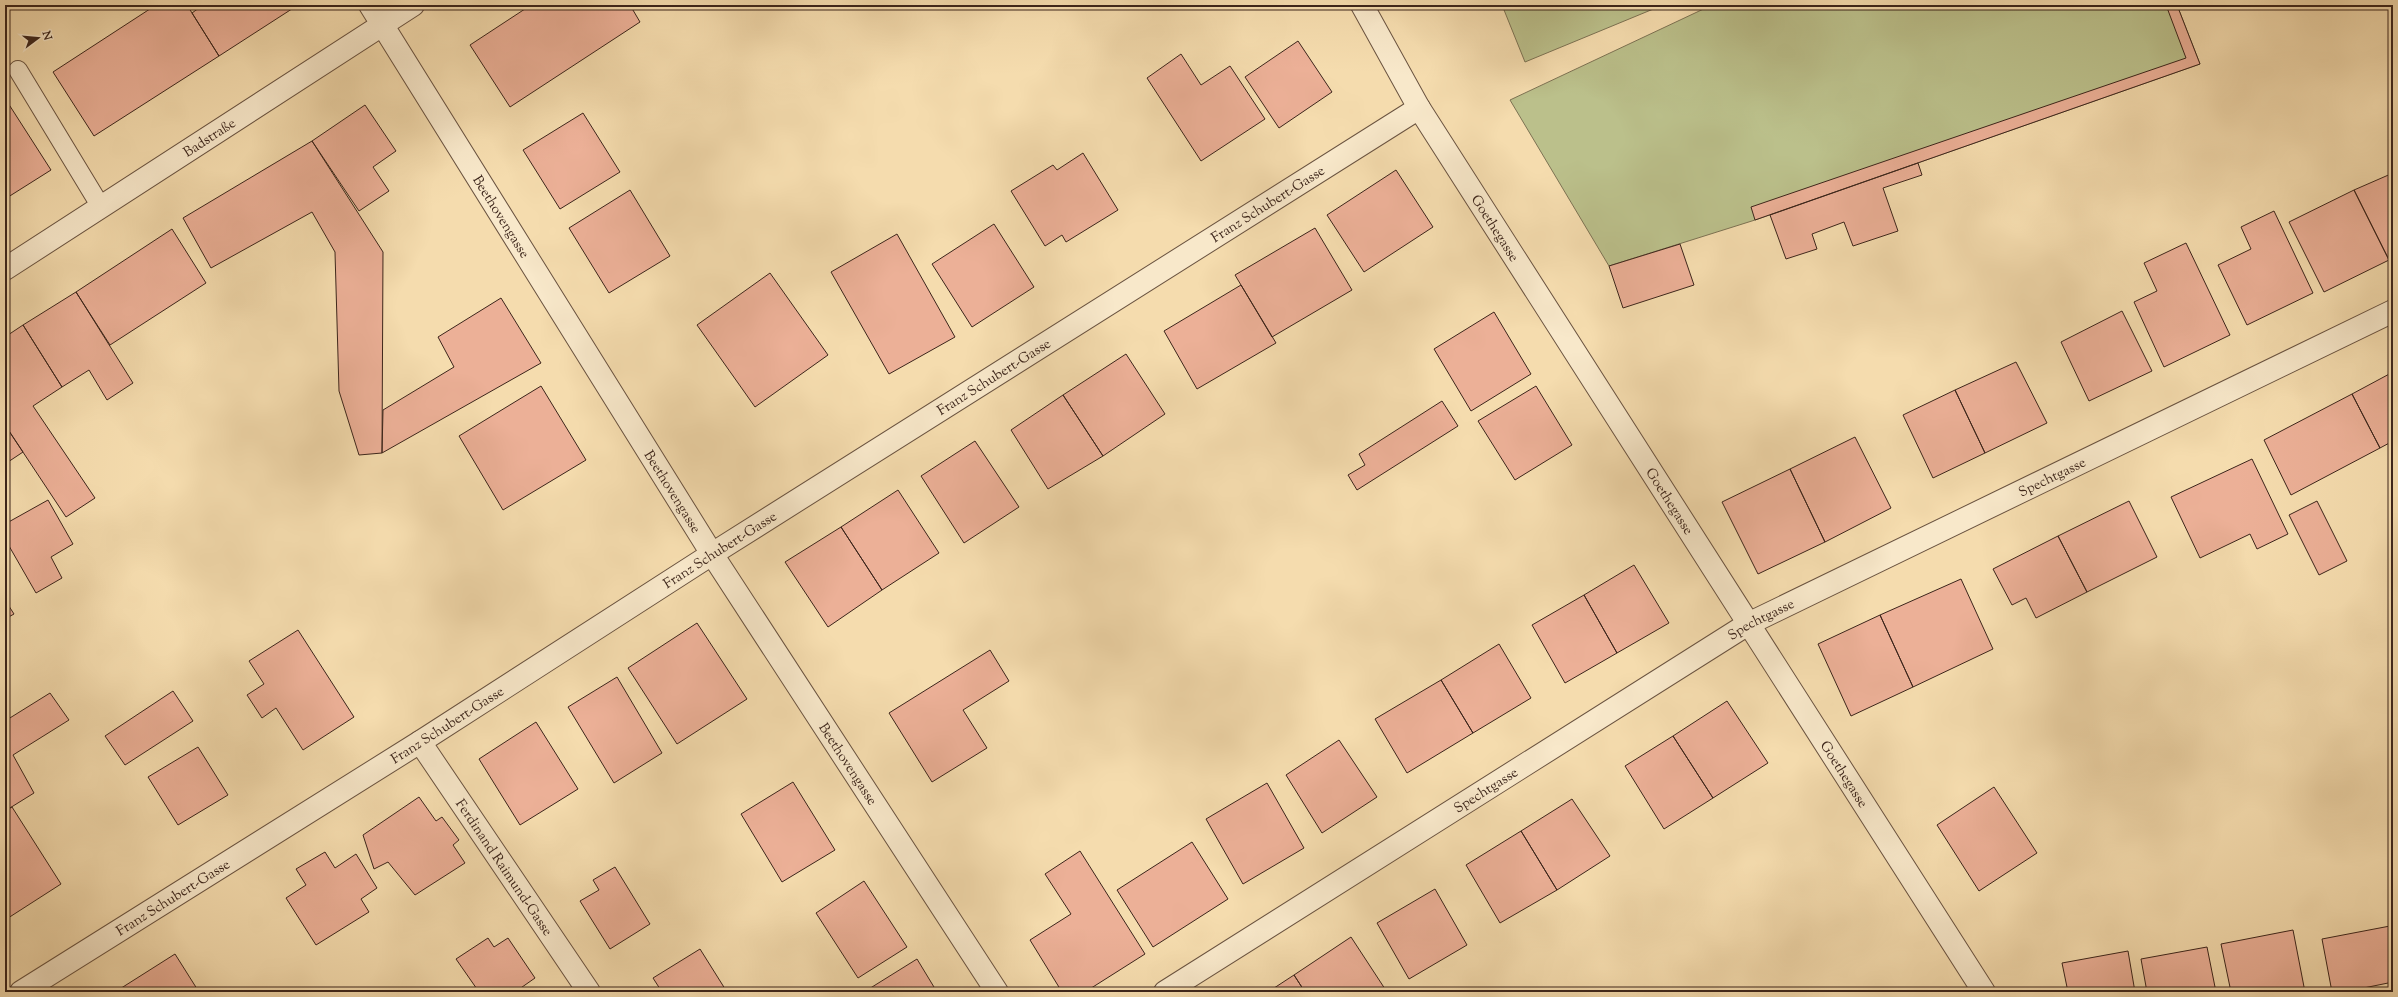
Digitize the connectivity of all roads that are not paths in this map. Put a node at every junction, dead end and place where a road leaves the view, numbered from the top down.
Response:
1 (370, 5) edge
2 (413, 5) edge
3 (1362, 5) edge
4 (382, 25) junction
5 (18, 70) dead end
6 (1419, 108) junction
7 (101, 207) junction
8 (5, 269) edge
9 (2393, 311) edge
10 (712, 554) junction
11 (1748, 624) junction
12 (420, 742) junction
13 (21, 992) edge
14 (589, 992) edge
15 (997, 992) edge
16 (1165, 992) edge
17 (1984, 992) edge

1 - 4 street, Beethovengasse
2 - 4 street, Badstraße
3 - 6 street, Goethegasse
4 - 7 street, Badstraße
4 - 10 street, Beethovengasse
5 - 7 lane
6 - 10 street, Franz Schubert-Gasse
6 - 11 street, Goethegasse
7 - 8 street, Badstraße
9 - 11 street, Spechtgasse
10 - 12 street, Franz Schubert-Gasse
10 - 15 street, Beethovengasse
11 - 16 street, Spechtgasse
11 - 17 street, Goethegasse
12 - 13 street, Franz Schubert-Gasse
12 - 14 street, Ferdinand Raimund-Gasse

